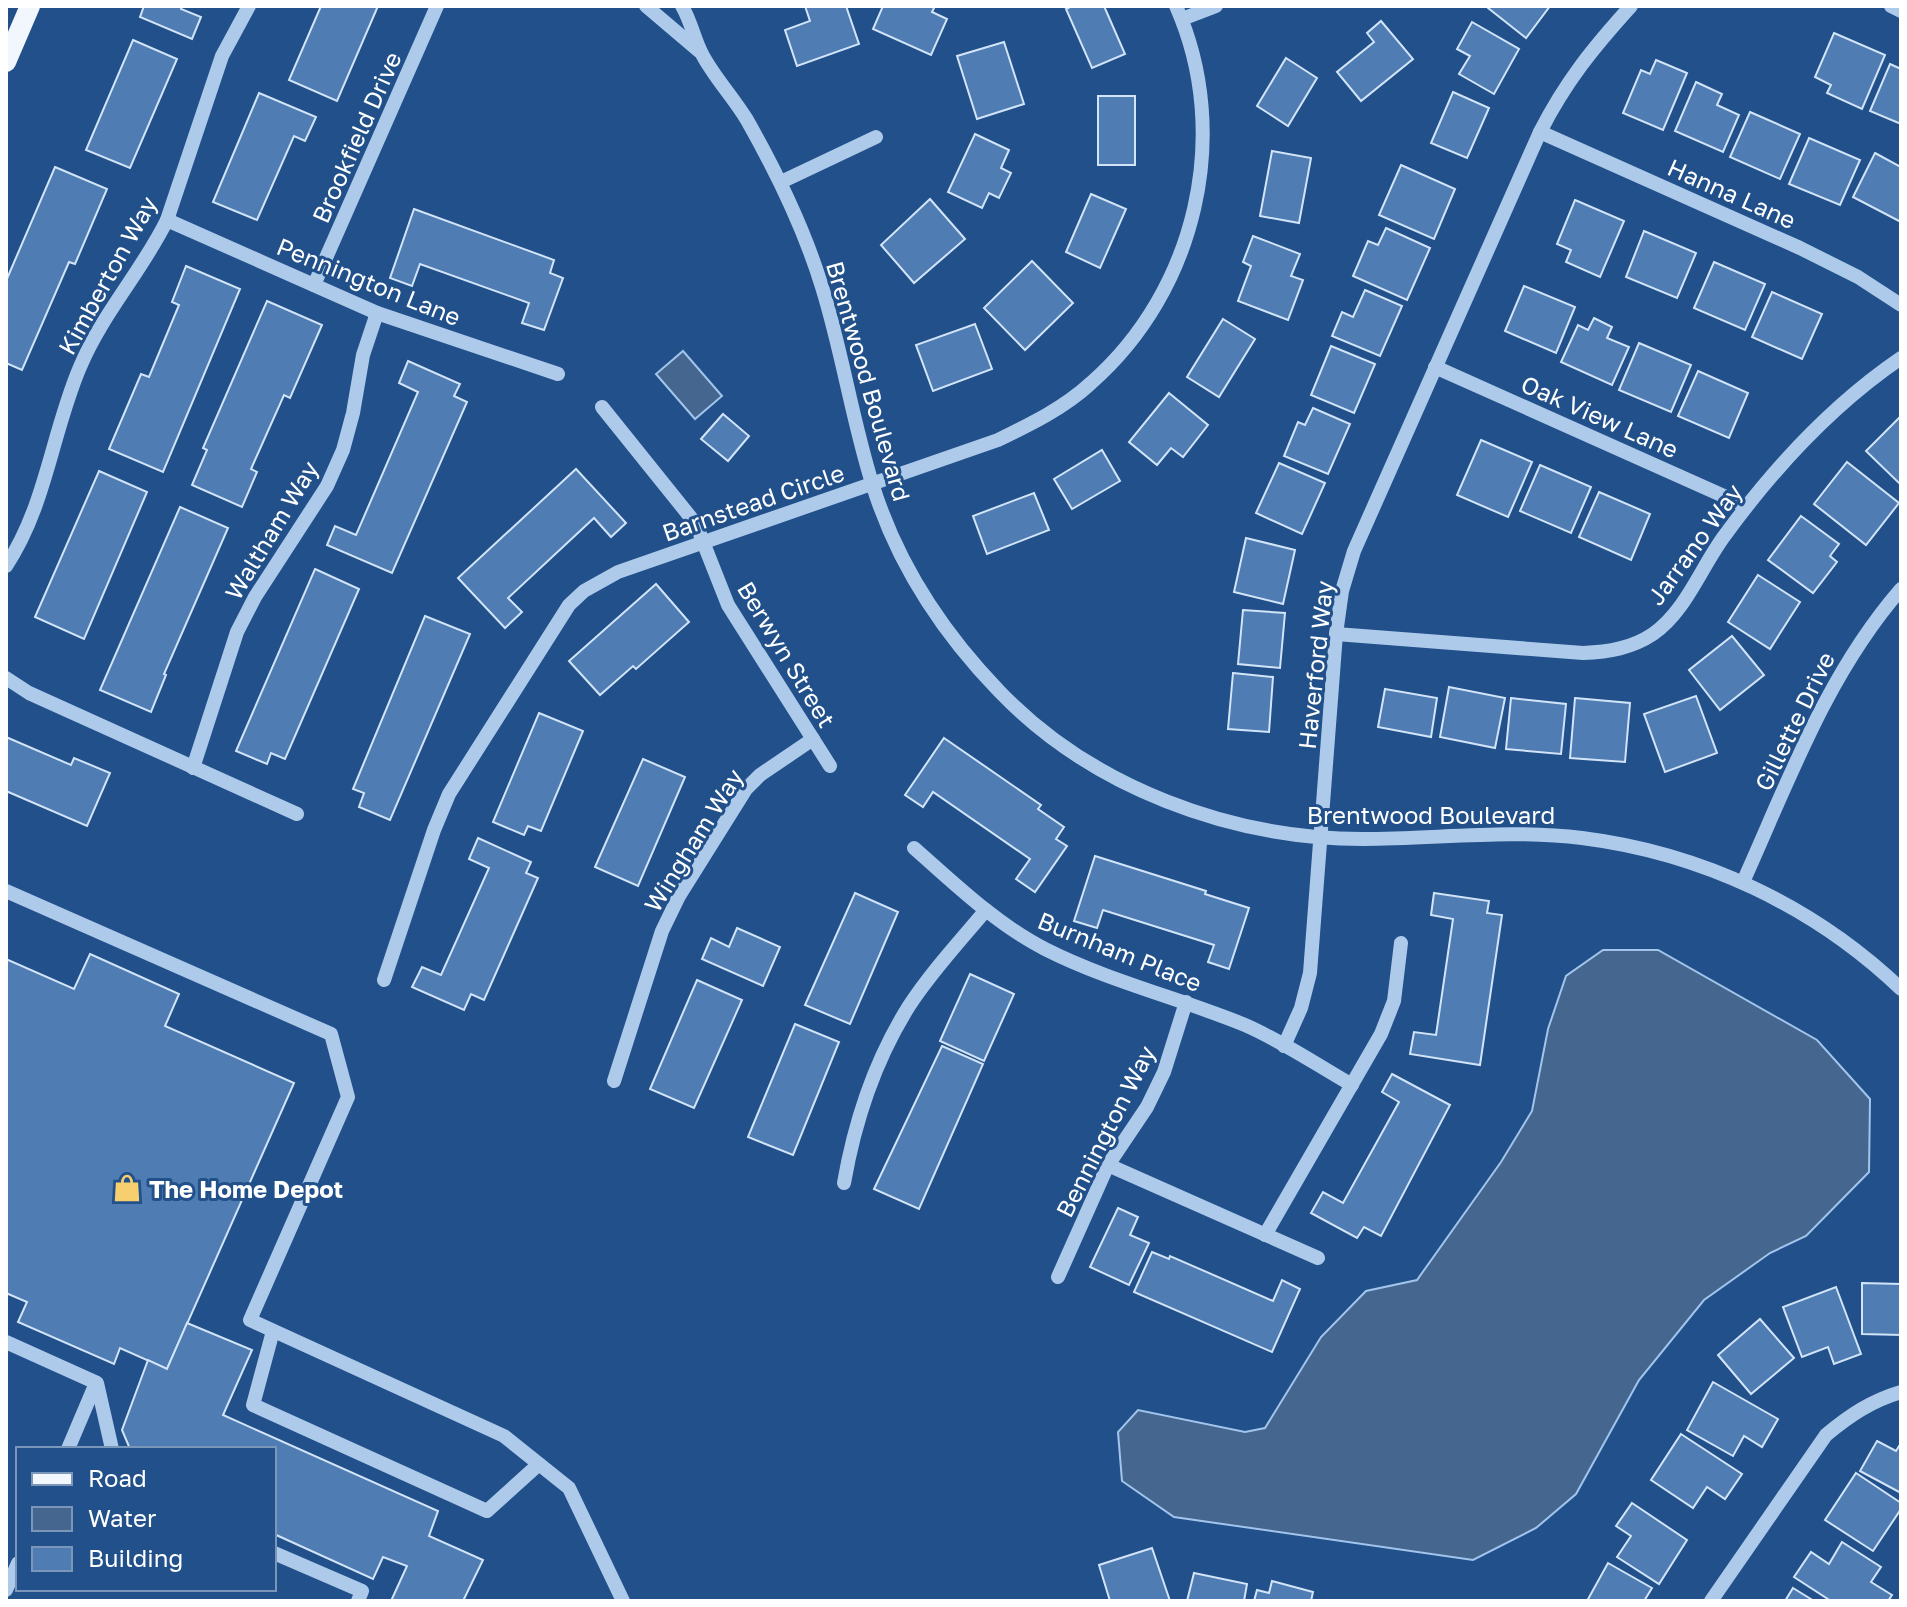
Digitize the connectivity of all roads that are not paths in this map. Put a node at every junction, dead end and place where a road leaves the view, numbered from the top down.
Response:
1 (30, 6) edge
2 (249, 6) edge
3 (437, 6) edge
4 (646, 6) edge
5 (682, 6) edge
6 (1216, 6) edge
7 (1631, 6) edge
8 (1891, 6) edge
9 (1901, 11) edge
10 (1179, 13) edge
11 (702, 54) junction
12 (6, 62) edge
13 (1540, 132) junction
14 (876, 137) dead end
15 (781, 182) junction
16 (167, 220) junction
17 (314, 285) junction
18 (1901, 305) edge
19 (377, 313) junction
20 (1901, 358) edge
21 (1435, 367) junction
22 (558, 374) dead end
23 (602, 407) dead end
24 (872, 484) junction
25 (1746, 506) junction
26 (704, 542) junction
27 (6, 566) edge
28 (1901, 589) edge
29 (1336, 634) junction
30 (6, 678) edge
31 (813, 739) junction
32 (830, 766) dead end
33 (193, 768) junction
34 (297, 814) dead end
35 (1321, 838) junction
36 (914, 848) dead end
37 (1743, 882) junction
38 (6, 891) edge
39 (986, 910) junction
40 (1401, 943) dead end
41 (384, 980) dead end
42 (1901, 989) edge
43 (1186, 1002) junction
44 (1284, 1046) junction
45 (614, 1081) dead end
46 (1352, 1085) junction
47 (1108, 1165) junction
48 (844, 1183) dead end
49 (1265, 1235) junction
50 (1318, 1258) dead end
51 (1058, 1277) dead end
52 (273, 1331) junction
53 (6, 1342) edge
54 (97, 1383) junction
55 (1901, 1392) edge
56 (69, 1447) edge
57 (112, 1447) edge
58 (539, 1464) junction
59 (276, 1554) edge
60 (16, 1568) edge
61 (6, 1590) edge
62 (358, 1601) edge
63 (623, 1601) edge
64 (1711, 1601) edge

1 - 12 main road
2 - 16 street, Kimberton Way
3 - 17 street, Brookfield Drive
4 - 11 street, Brentwood Boulevard
5 - 11 street, Brentwood Boulevard
6 - 10 street
7 - 13 street, Haverford Way
8 - 9 street
10 - 24 street, Barnstead Circle
11 - 15 street, Brentwood Boulevard
13 - 18 street, Hanna Lane
13 - 21 street, Haverford Way
14 - 15 street
15 - 24 street, Brentwood Boulevard
16 - 17 street, Pennington Lane
16 - 27 street, Kimberton Way
17 - 19 street, Pennington Lane
19 - 22 street, Pennington Lane
19 - 33 street, Waltham Way
20 - 25 street, Jarrano Way
21 - 25 street, Oak View Lane
21 - 29 street, Haverford Way
23 - 26 street, Berwyn Street
24 - 26 street, Barnstead Circle
24 - 35 street, Brentwood Boulevard
25 - 29 street, Jarrano Way
26 - 31 street, Berwyn Street
26 - 41 street, Barnstead Circle
28 - 37 street, Gillette Drive
29 - 35 street, Haverford Way
30 - 33 street
31 - 32 street, Berwyn Street
31 - 45 street, Wingham Way
33 - 34 street
35 - 37 street, Brentwood Boulevard
35 - 44 street, Haverford Way
36 - 39 street, Burnham Place
37 - 42 street, Brentwood Boulevard
38 - 52 street
39 - 43 street, Burnham Place
39 - 48 street
40 - 46 street
43 - 44 street, Burnham Place
43 - 47 street, Bennington Way
44 - 46 street
46 - 49 street
47 - 49 street
47 - 51 street, Bennington Way
49 - 50 street
52 - 58 street
52 - 58 street
53 - 54 street
54 - 56 street
54 - 57 street
55 - 64 street
58 - 63 street
59 - 62 street
60 - 61 street

